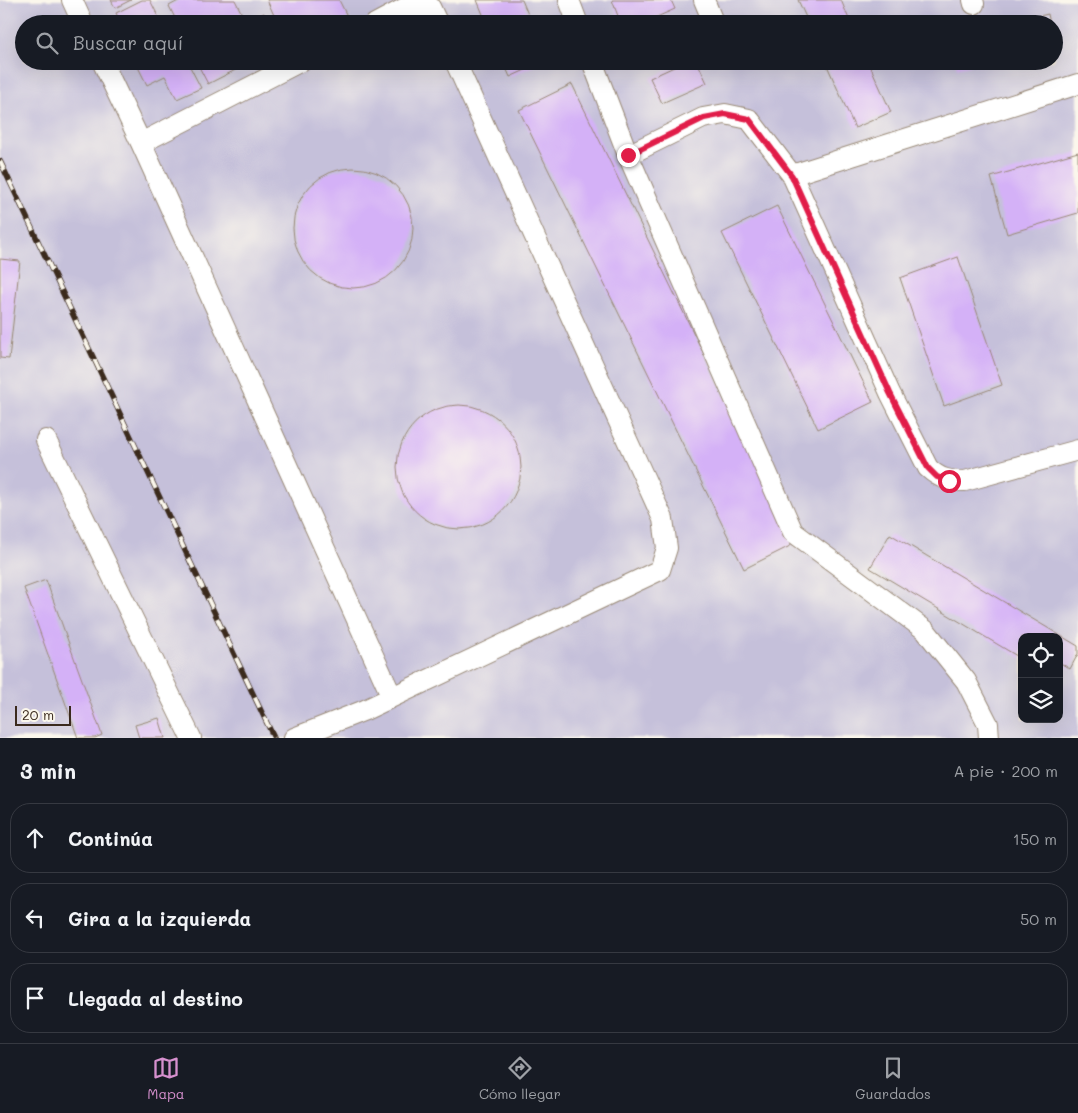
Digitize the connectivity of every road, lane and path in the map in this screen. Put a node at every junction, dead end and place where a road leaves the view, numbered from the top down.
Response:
1 (72, 0) edge
2 (569, 0) edge
3 (704, 0) edge
4 (79, 15) edge
5 (392, 15) edge
6 (434, 15) edge
7 (575, 15) edge
8 (710, 15) edge
9 (106, 70) edge
10 (283, 70) edge
11 (459, 70) edge
12 (595, 70) edge
13 (1078, 84) edge
14 (141, 143) junction
15 (628, 155) junction
16 (792, 176) junction
17 (46, 440) dead end
18 (1078, 450) edge
19 (392, 697) junction
20 (191, 738) edge
21 (294, 738) edge
22 (989, 738) edge

1 - 4 lane
2 - 7 lane
3 - 8 lane
5 - 6 lane
9 - 14 lane
10 - 14 lane
11 - 19 lane
12 - 15 lane
13 - 16 lane
14 - 19 lane
15 - 16 lane
15 - 22 lane
16 - 18 lane
17 - 20 lane
19 - 21 lane

